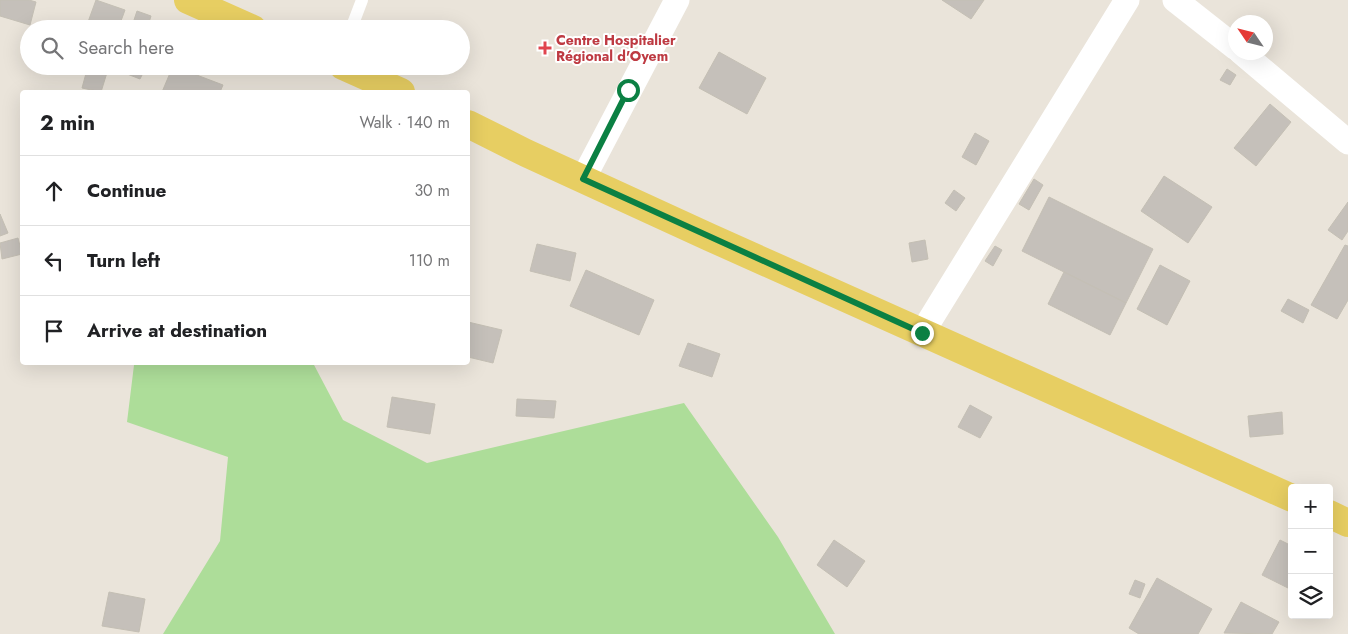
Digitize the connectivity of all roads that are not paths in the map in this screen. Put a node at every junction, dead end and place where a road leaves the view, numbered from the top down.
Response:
1 (188, 0) edge
2 (362, 0) edge
3 (677, 0) edge
4 (1127, 0) edge
5 (1175, 0) edge
6 (233, 20) edge
7 (354, 20) edge
8 (1228, 42) edge
9 (1251, 60) edge
10 (362, 75) edge
11 (396, 90) edge
12 (470, 125) edge
13 (1348, 142) edge
14 (583, 179) junction
15 (922, 333) junction
16 (1288, 496) edge
17 (1333, 516) edge
18 (1348, 523) edge

1 - 6 main road
2 - 7 lane
3 - 14 street
4 - 15 street
5 - 8 street
9 - 13 street
10 - 11 main road
12 - 14 main road
14 - 15 main road
15 - 16 main road
17 - 18 main road

